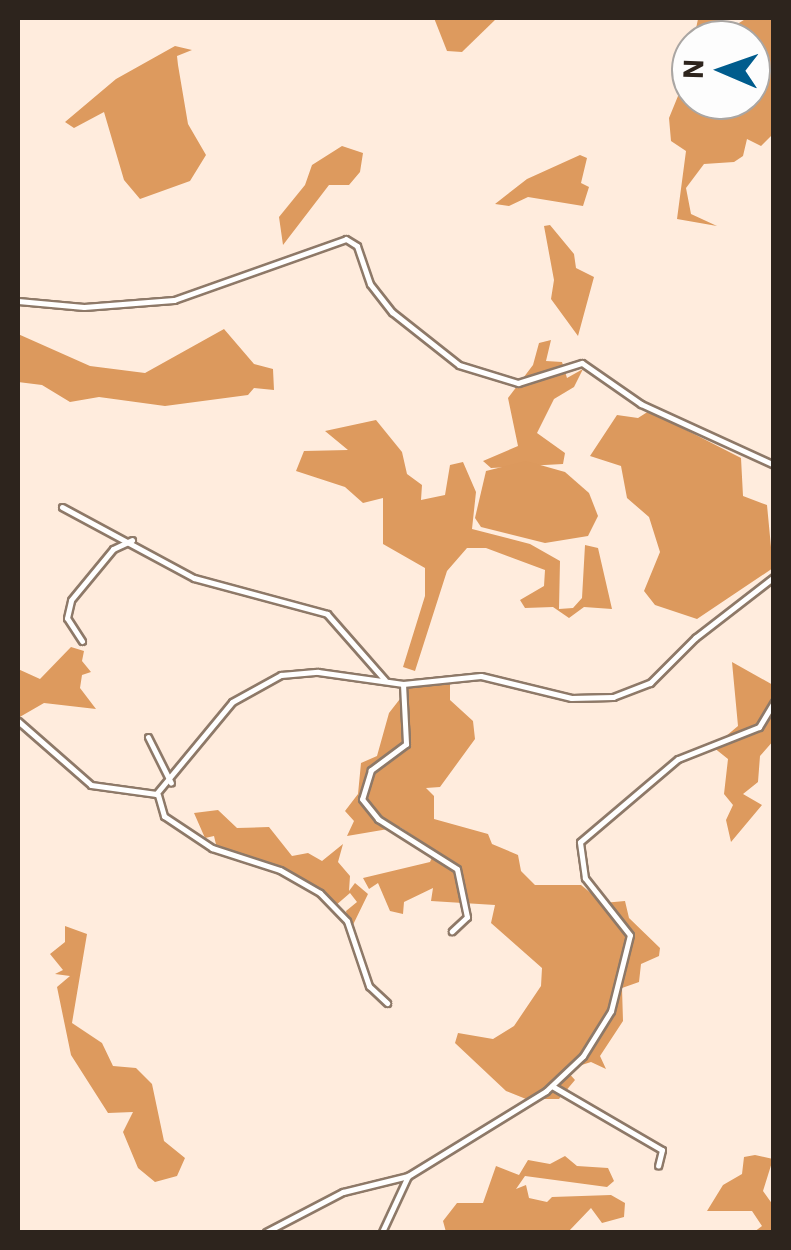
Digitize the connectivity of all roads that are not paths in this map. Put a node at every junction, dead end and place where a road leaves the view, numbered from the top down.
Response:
1 (18, 302) edge
2 (774, 465) edge
3 (62, 507) dead end
4 (132, 540) junction
5 (774, 577) edge
6 (82, 641) dead end
7 (386, 683) junction
8 (403, 684) junction
9 (774, 702) edge
10 (18, 721) edge
11 (148, 737) dead end
12 (172, 783) junction
13 (158, 794) junction
14 (452, 932) dead end
15 (387, 1003) dead end
16 (552, 1086) junction
17 (658, 1166) dead end
18 (408, 1176) junction
19 (266, 1232) edge
20 (382, 1232) edge

1 - 2 street
3 - 4 street
4 - 6 street
4 - 7 street
5 - 8 street
7 - 8 street
7 - 12 street
8 - 14 street
9 - 16 street
10 - 13 street
11 - 12 street
12 - 13 street
13 - 15 street
16 - 17 street
16 - 18 street
18 - 19 street
18 - 20 street

